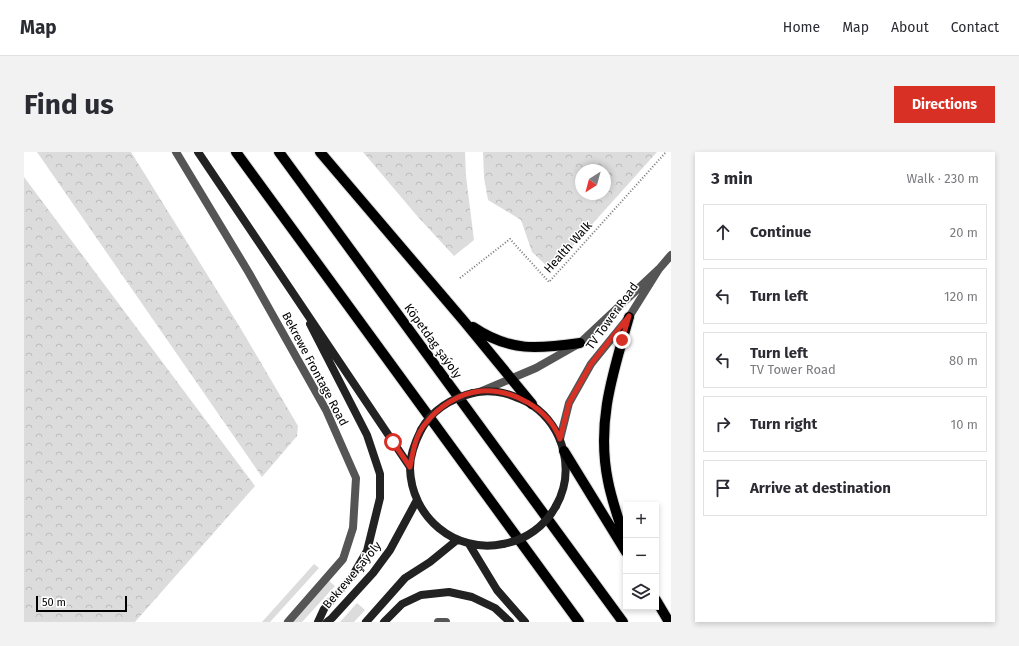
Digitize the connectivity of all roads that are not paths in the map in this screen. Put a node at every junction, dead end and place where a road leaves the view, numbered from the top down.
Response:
1 (176, 152) edge
2 (198, 152) edge
3 (236, 152) edge
4 (278, 152) edge
5 (320, 152) edge
6 (671, 255) edge
7 (659, 269) junction
8 (291, 288) junction
9 (629, 316) junction
10 (463, 320) junction
11 (580, 343) junction
12 (512, 379) junction
13 (477, 392) junction
14 (532, 404) junction
15 (560, 439) junction
16 (564, 451) junction
17 (410, 467) junction
18 (417, 500) junction
19 (625, 538) edge
20 (457, 540) junction
21 (469, 544) junction
22 (623, 547) edge
23 (659, 605) edge
24 (288, 622) edge
25 (318, 622) edge
26 (327, 622) edge
27 (366, 622) edge
28 (384, 622) edge
29 (438, 622) edge
30 (446, 622) edge
31 (510, 622) edge
32 (524, 622) edge
33 (579, 622) edge
34 (622, 622) edge
35 (670, 622) edge

1 - 24 street, Bekrewe Frontage Road
2 - 8 main road
3 - 33 main road
4 - 34 main road, Köpetdag şaýoly
5 - 10 main road
6 - 7 street, TV Tower Road
7 - 9 street, TV Tower Road
7 - 11 street
8 - 17 main road
8 - 25 main road
9 - 15 street, TV Tower Road
9 - 19 main road
10 - 11 main road
10 - 12 main road
11 - 12 street
12 - 13 street
12 - 14 main road
13 - 14 main road
13 - 17 main road, bridge
14 - 15 main road
15 - 16 main road
16 - 21 main road, bridge
16 - 22 main road
17 - 18 main road
18 - 20 main road
18 - 26 main road, Bekrewe şaýoly
20 - 21 main road
20 - 27 main road
21 - 32 main road
23 - 35 main road
28 - 31 main road
29 - 30 street

